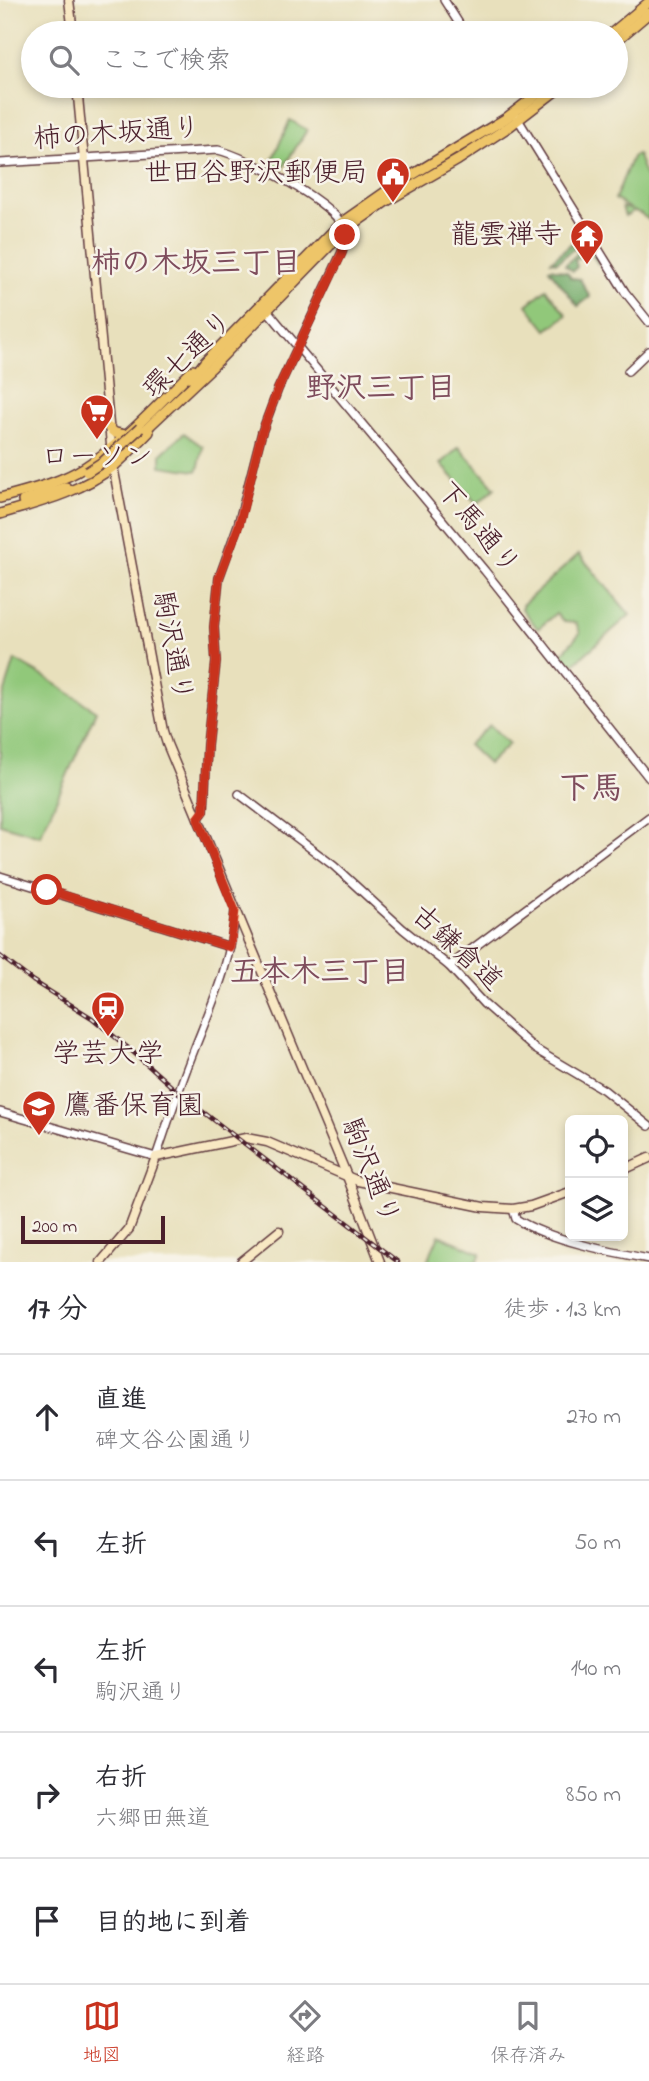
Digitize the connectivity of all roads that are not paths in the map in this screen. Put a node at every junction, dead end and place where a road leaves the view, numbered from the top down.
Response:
1 (69, 0) edge
2 (444, 0) edge
3 (649, 2) edge
4 (649, 13) edge
5 (72, 21) edge
6 (457, 21) edge
7 (626, 21) edge
8 (628, 31) edge
9 (78, 98) edge
10 (535, 98) edge
11 (544, 98) edge
12 (516, 116) junction
13 (84, 158) junction
14 (0, 163) edge
15 (343, 227) junction
16 (267, 310) junction
17 (649, 322) edge
18 (298, 348) junction
19 (649, 351) edge
20 (207, 365) junction
21 (628, 371) dead end
22 (110, 428) junction
23 (125, 435) junction
24 (111, 447) junction
25 (134, 447) junction
26 (113, 466) junction
27 (0, 503) edge
28 (0, 514) edge
29 (649, 778) edge
30 (239, 794) dead end
31 (649, 817) edge
32 (198, 819) junction
33 (0, 876) edge
34 (235, 911) junction
35 (230, 947) junction
36 (449, 966) junction
37 (0, 1112) edge
38 (649, 1126) edge
39 (156, 1157) junction
40 (649, 1158) edge
41 (628, 1168) edge
42 (347, 1176) junction
43 (565, 1194) edge
44 (513, 1209) junction
45 (279, 1231) dead end
46 (649, 1259) edge
47 (102, 1262) edge
48 (241, 1262) edge
49 (380, 1262) edge

1 - 5 main road
2 - 6 street
3 - 7 main road
4 - 8 main road
9 - 13 main road, 駒沢通り
10 - 12 main road, 環七通り
11 - 12 main road, 環七通り
12 - 15 main road, 環七通り
12 - 17 street
13 - 14 street, 柿の木坂通り
13 - 15 street, 柿の木坂通り
13 - 22 main road, 駒沢通り
15 - 16 main road, 環七通り
15 - 18 street
15 - 20 main road, 環七通り
16 - 18 street, 下馬通り
16 - 20 main road, 環七通り
18 - 29 street, 下馬通り
18 - 32 street
19 - 21 street
20 - 23 main road
20 - 25 main road
20 - 27 main road, 環七通り, bridge
22 - 23 main road
22 - 24 main road, 駒沢通り
23 - 24 main road
23 - 25 main road
24 - 26 main road, 駒沢通り
24 - 27 main road
25 - 26 main road
26 - 28 main road
26 - 32 main road, 駒沢通り
30 - 36 street, 古鎌倉道
31 - 36 street
32 - 34 main road, 駒沢通り
33 - 35 street
34 - 35 street
34 - 42 main road, 駒沢通り
35 - 39 street
36 - 38 street, 古鎌倉道
37 - 39 street
39 - 42 main road
39 - 47 main road
40 - 41 main road
42 - 44 main road
42 - 49 main road, 駒沢通り
43 - 44 main road
44 - 46 street
45 - 48 main road

